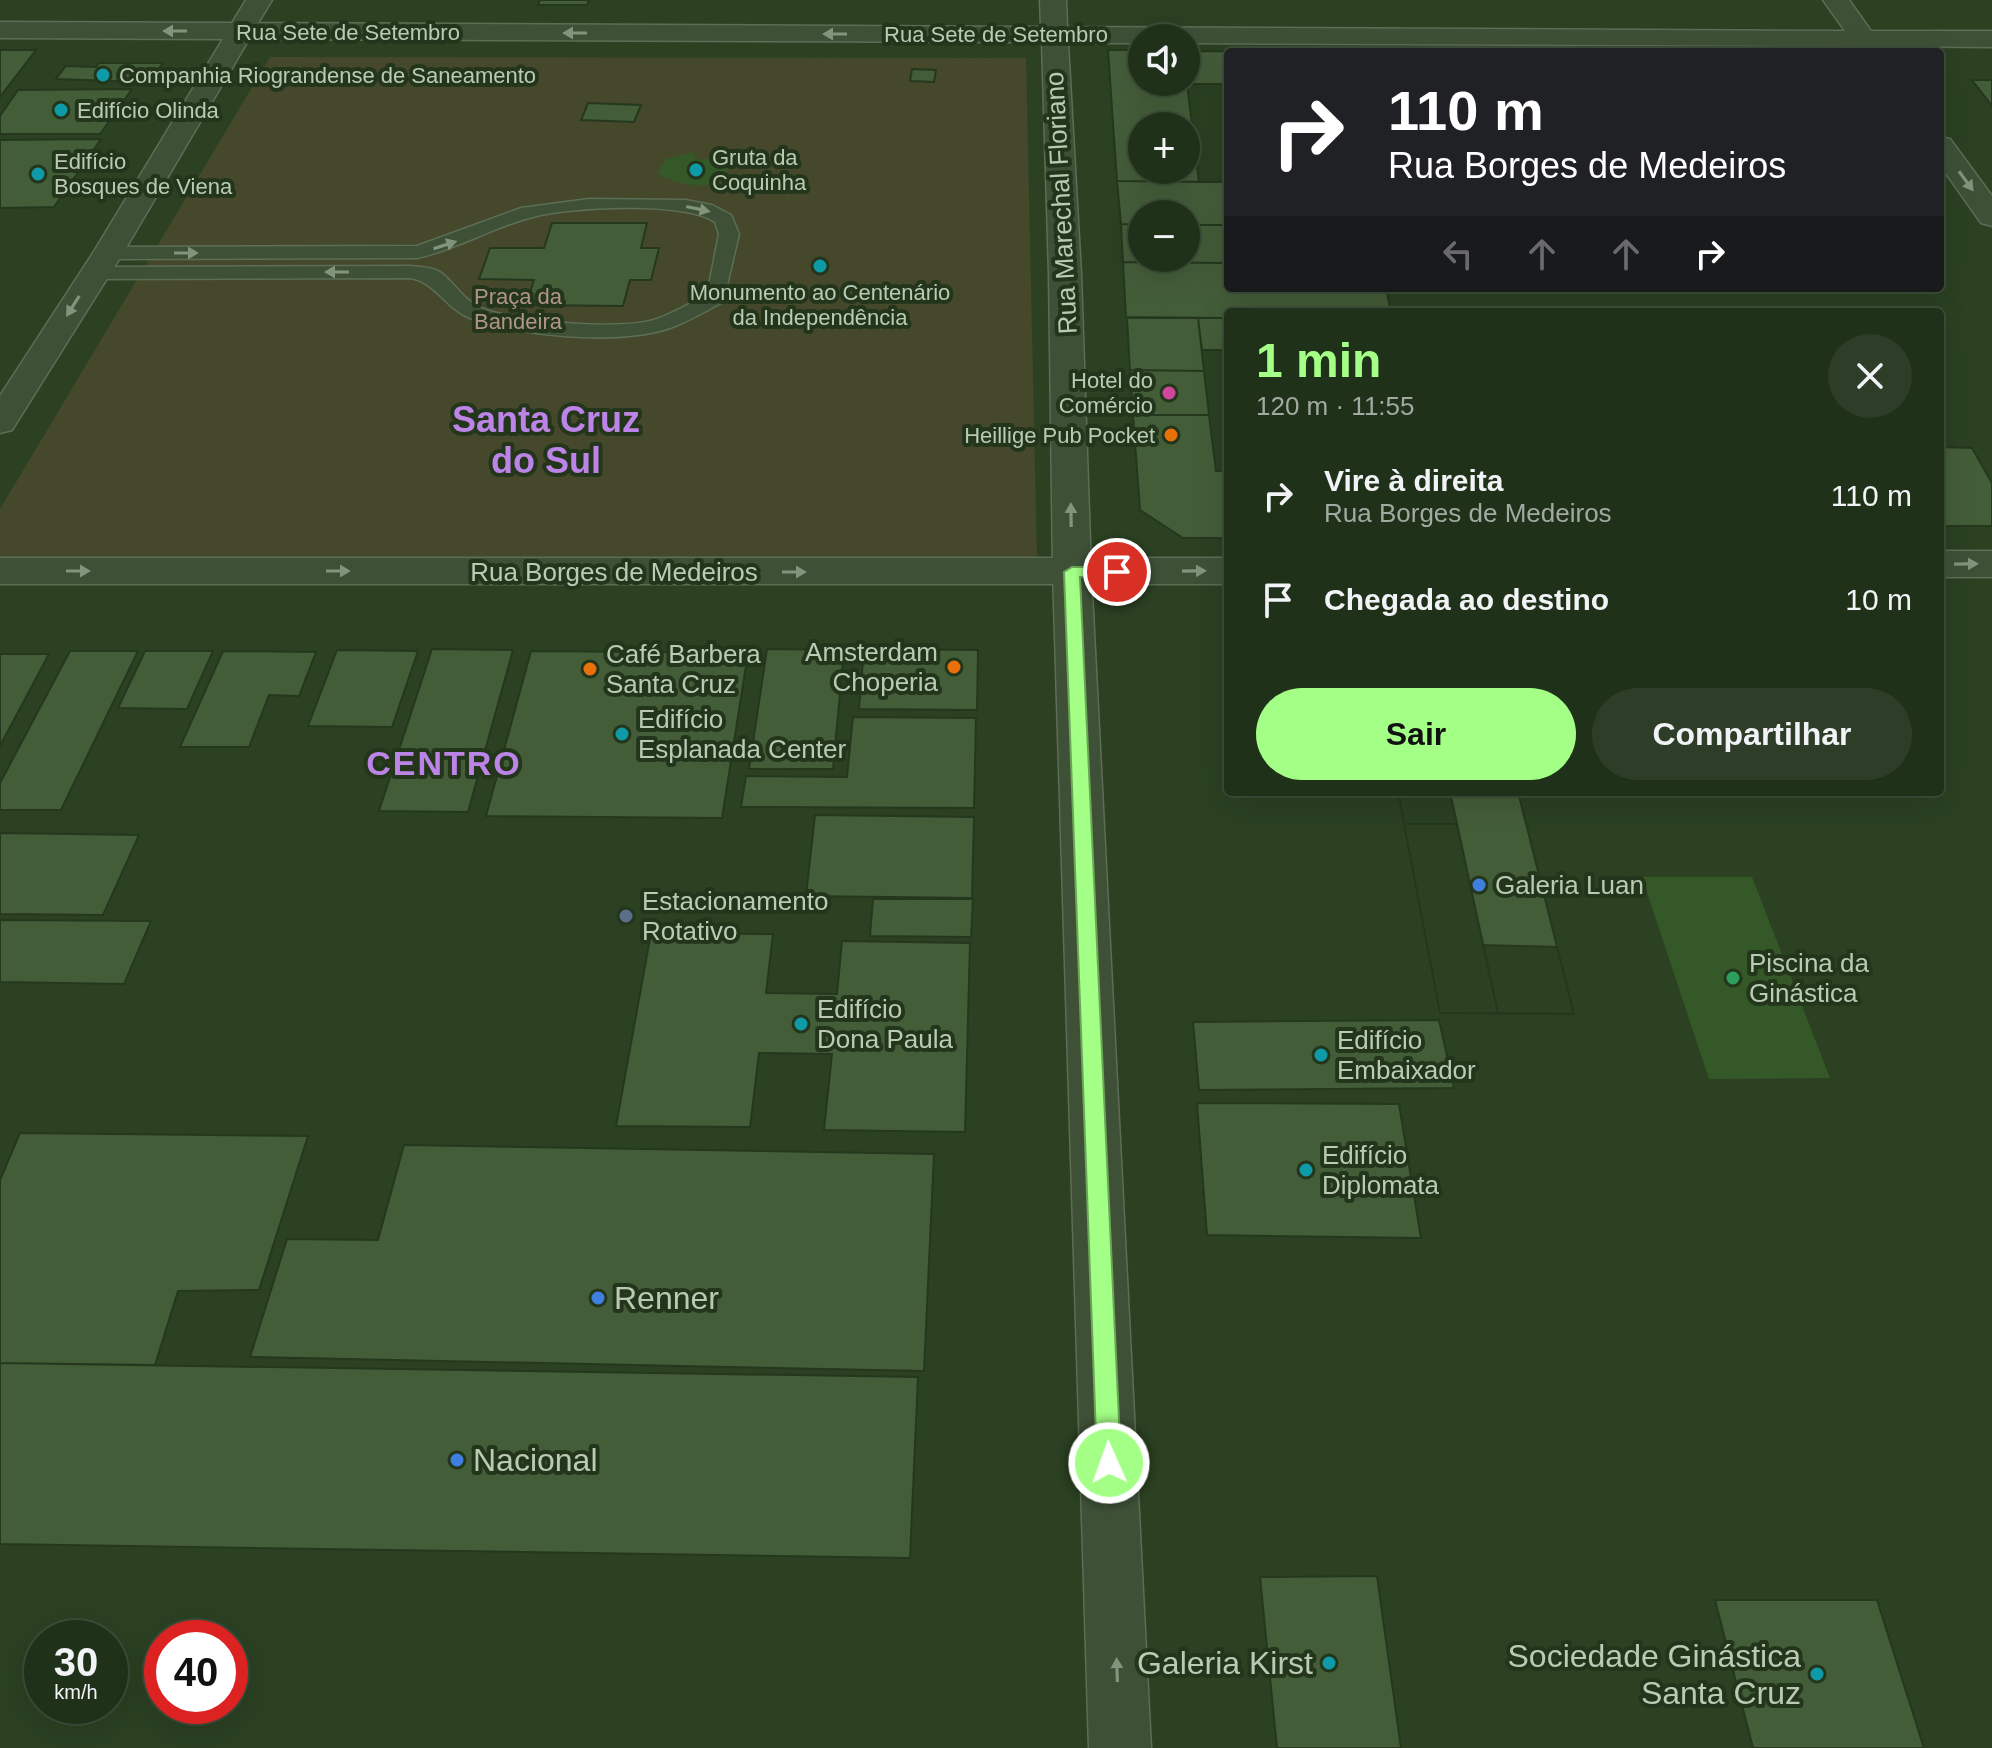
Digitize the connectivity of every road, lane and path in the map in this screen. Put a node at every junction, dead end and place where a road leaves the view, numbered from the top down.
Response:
1 (259, 0) edge
2 (1836, 0) edge
3 (1053, 17) edge
4 (0, 30) edge
5 (238, 31) junction
6 (1992, 39) edge
7 (1868, 45) edge
8 (1944, 151) edge
9 (1992, 217) edge
10 (102, 263) junction
11 (0, 422) edge
12 (1944, 564) edge
13 (1992, 564) edge
14 (0, 571) edge
15 (1224, 571) edge
16 (1072, 572) junction
17 (1120, 1748) edge

1 - 5 street
2 - 7 street
3 -> 5 street, Rua Sete de Setembro
3 - 7 street, Rua Sete de Setembro
16 -> 3 street, Rua Marechal Floriano
5 -> 4 street, Rua Sete de Setembro
5 - 10 street
6 - 7 street, Rua Sete de Setembro
8 -> 9 street
10 -> 10 lane
10 -> 11 street
12 -> 13 street
14 -> 16 street, Rua Borges de Medeiros
16 -> 15 street, Rua Borges de Medeiros
17 -> 16 street, Rua Marechal Floriano

